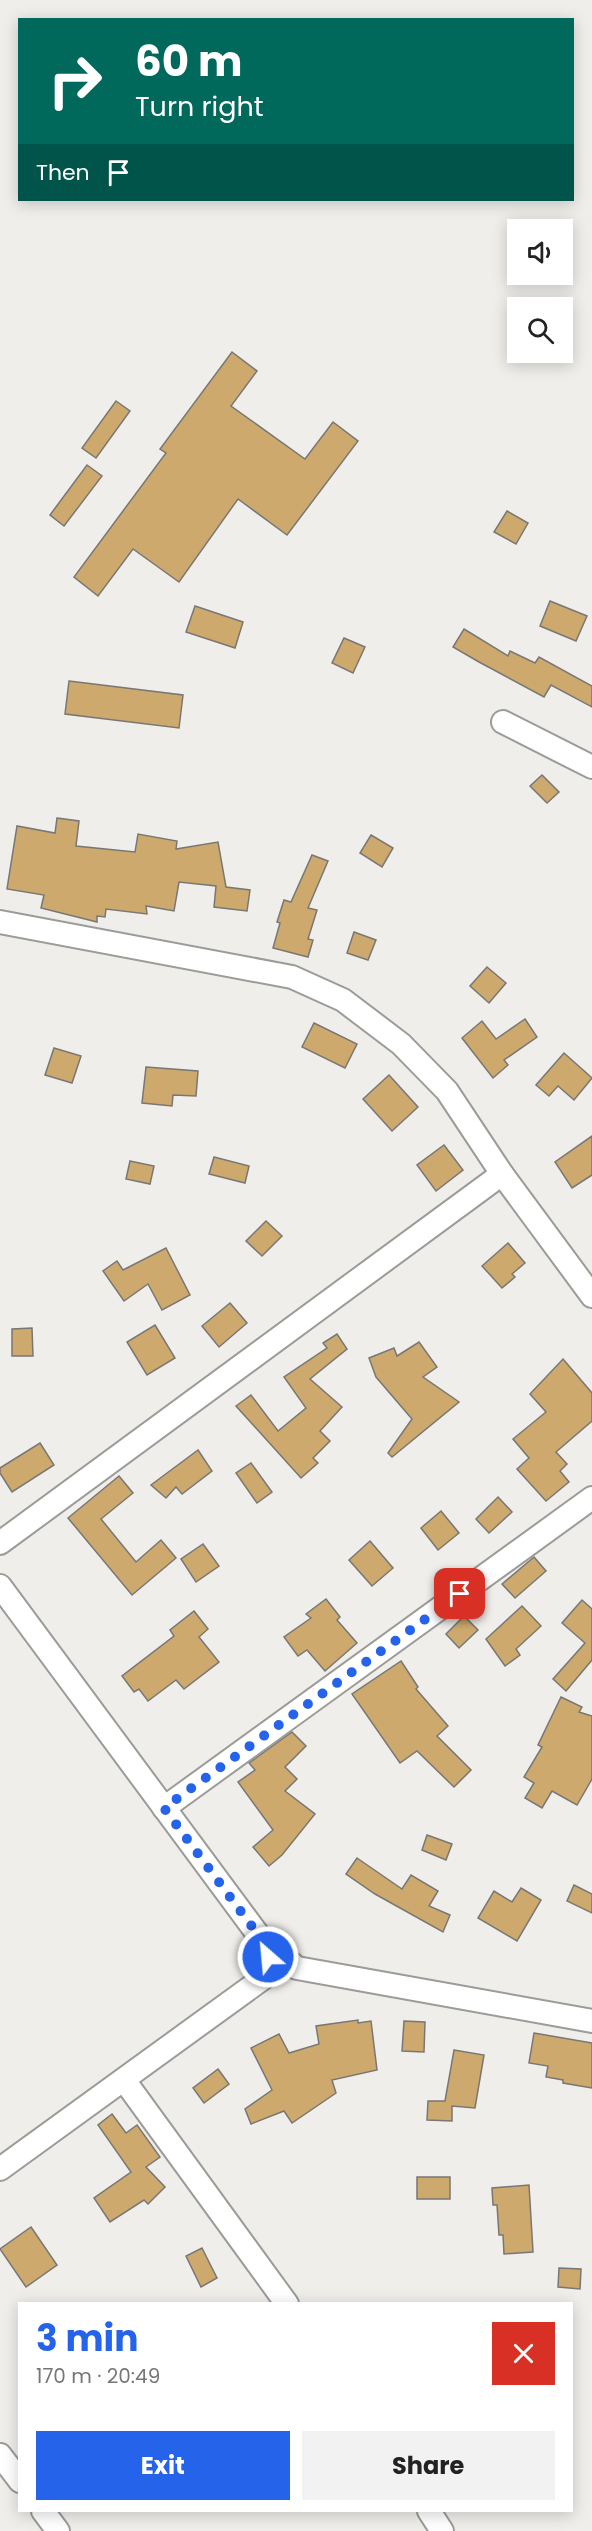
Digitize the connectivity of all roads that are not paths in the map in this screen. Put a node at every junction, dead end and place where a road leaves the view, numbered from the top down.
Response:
1 (503, 722) dead end
2 (592, 767) edge
3 (0, 922) edge
4 (502, 1174) junction
5 (592, 1296) edge
6 (592, 1498) edge
7 (0, 1543) edge
8 (0, 1586) edge
9 (164, 1808) junction
10 (262, 1940) junction
11 (297, 1968) junction
12 (262, 1979) junction
13 (592, 2021) edge
14 (124, 2080) junction
15 (0, 2169) edge
16 (286, 2302) edge
17 (0, 2455) edge
18 (18, 2478) edge
19 (44, 2512) edge
20 (430, 2512) edge
21 (58, 2531) edge
22 (442, 2531) edge

1 - 2 street
3 - 4 street
4 - 5 street
4 - 7 street
6 - 9 street
8 - 9 street
9 - 10 street
10 - 11 street
10 - 12 street
11 - 12 street
11 - 13 street
12 - 14 street
14 - 15 street
14 - 16 street
17 - 18 street
19 - 21 street
20 - 22 street

